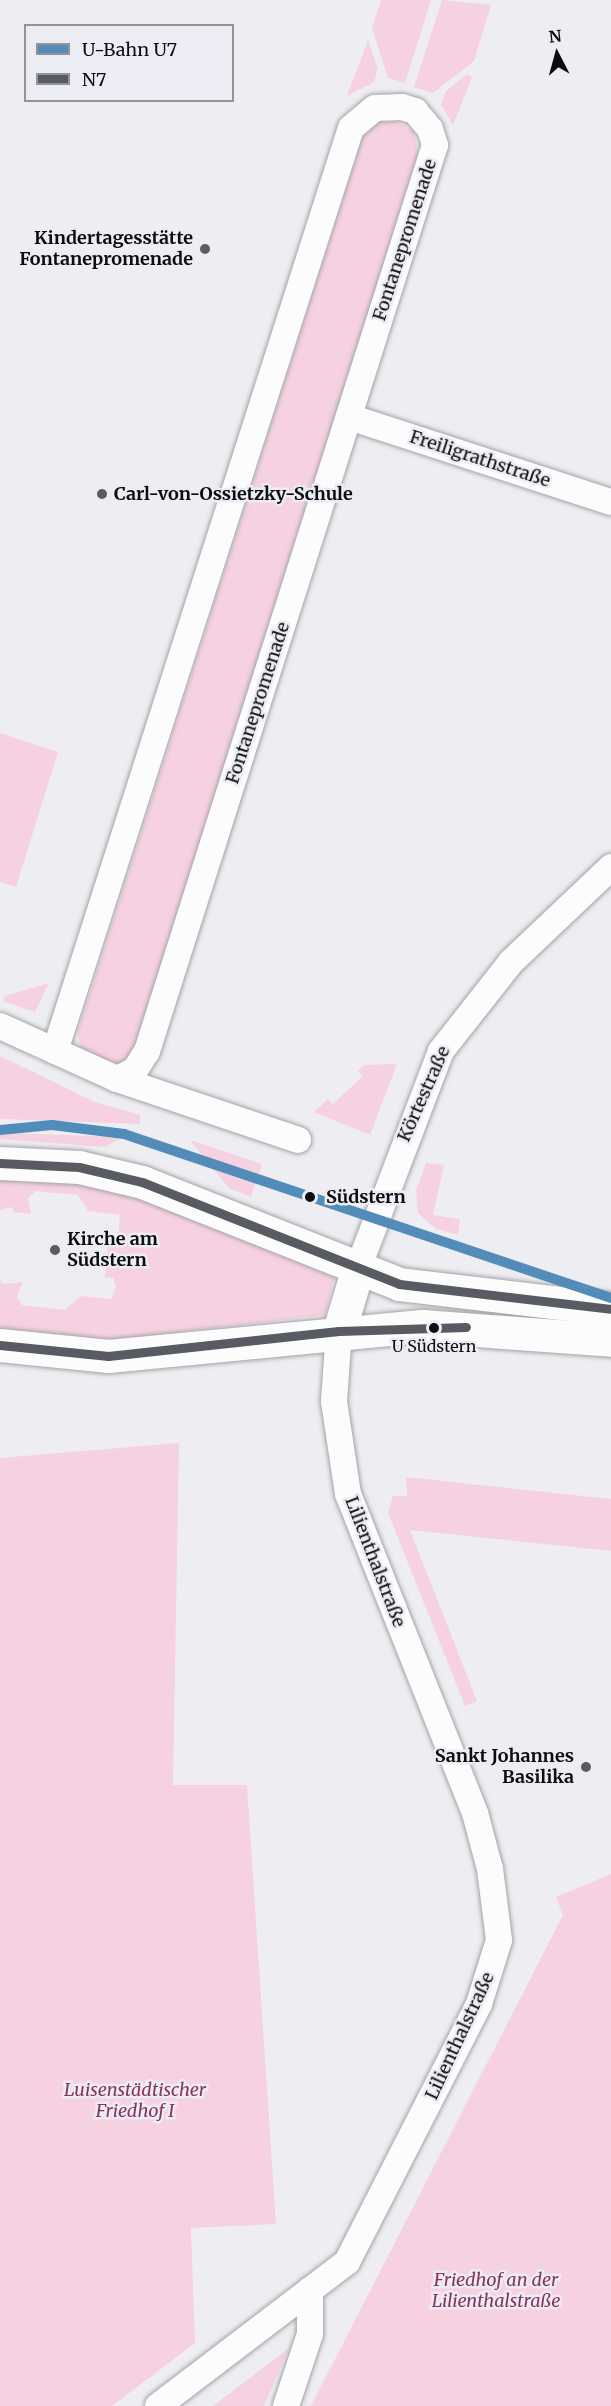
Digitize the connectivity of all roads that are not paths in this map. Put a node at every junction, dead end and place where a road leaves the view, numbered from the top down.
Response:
1 (349, 417) junction
2 (611, 502) edge
3 (611, 867) edge
4 (0, 1026) edge
5 (55, 1051) junction
6 (117, 1079) junction
7 (298, 1140) dead end
8 (0, 1163) edge
9 (357, 1271) junction
10 (426, 1288) junction
11 (611, 1309) edge
12 (422, 1326) junction
13 (339, 1331) junction
14 (611, 1340) edge
15 (0, 1345) edge
16 (310, 2290) junction
17 (158, 2406) edge
18 (285, 2406) edge

1 - 2 street, Freiligrathstraße
1 - 5 street, Fontanepromenade
1 - 6 street, Fontanepromenade
3 - 9 street, Körtestraße
4 - 5 street
5 - 6 street
6 - 7 street
8 - 9 main road
9 - 10 main road
9 - 13 main road
10 - 11 main road
10 - 12 main road
12 - 13 main road
12 - 14 main road
13 - 15 main road
13 - 16 street, Lilienthalstraße
16 - 17 street, Lilienthalstraße
16 - 18 street

